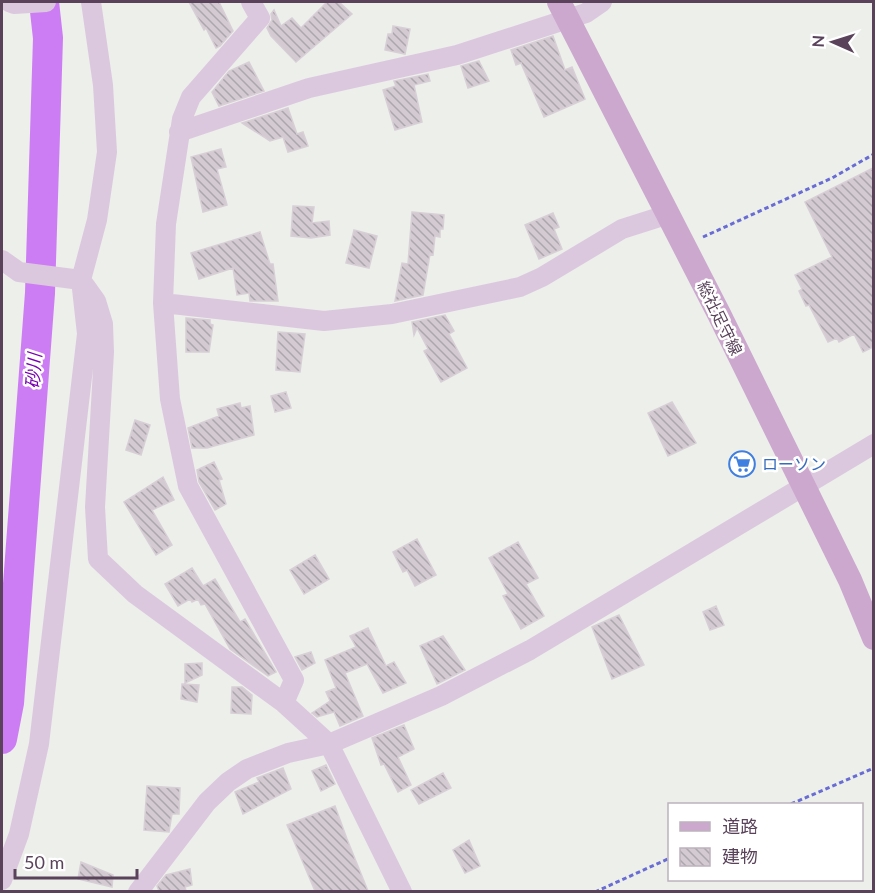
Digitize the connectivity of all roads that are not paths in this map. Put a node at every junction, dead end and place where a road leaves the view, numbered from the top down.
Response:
1 (9, 2) edge
2 (46, 2) edge
3 (91, 2) edge
4 (251, 2) edge
5 (602, 2) edge
6 (563, 10) edge
7 (179, 132) junction
8 (666, 215) junction
9 (2, 260) edge
10 (75, 279) junction
11 (163, 303) junction
12 (873, 444) edge
13 (804, 487) junction
14 (873, 638) edge
15 (284, 703) junction
16 (329, 744) junction
17 (2, 880) edge
18 (138, 891) edge
19 (402, 891) edge

1 - 2 street
3 - 10 street
4 - 7 street
5 - 6 street
6 - 7 street
6 - 8 main road, 総社足守線
7 - 11 street
8 - 11 street
8 - 13 main road, 総社足守線
9 - 10 street
10 - 15 street
10 - 17 street
11 - 15 street
12 - 13 street
13 - 14 main road, 総社足守線
13 - 16 street
15 - 16 street
16 - 18 street
16 - 19 street

